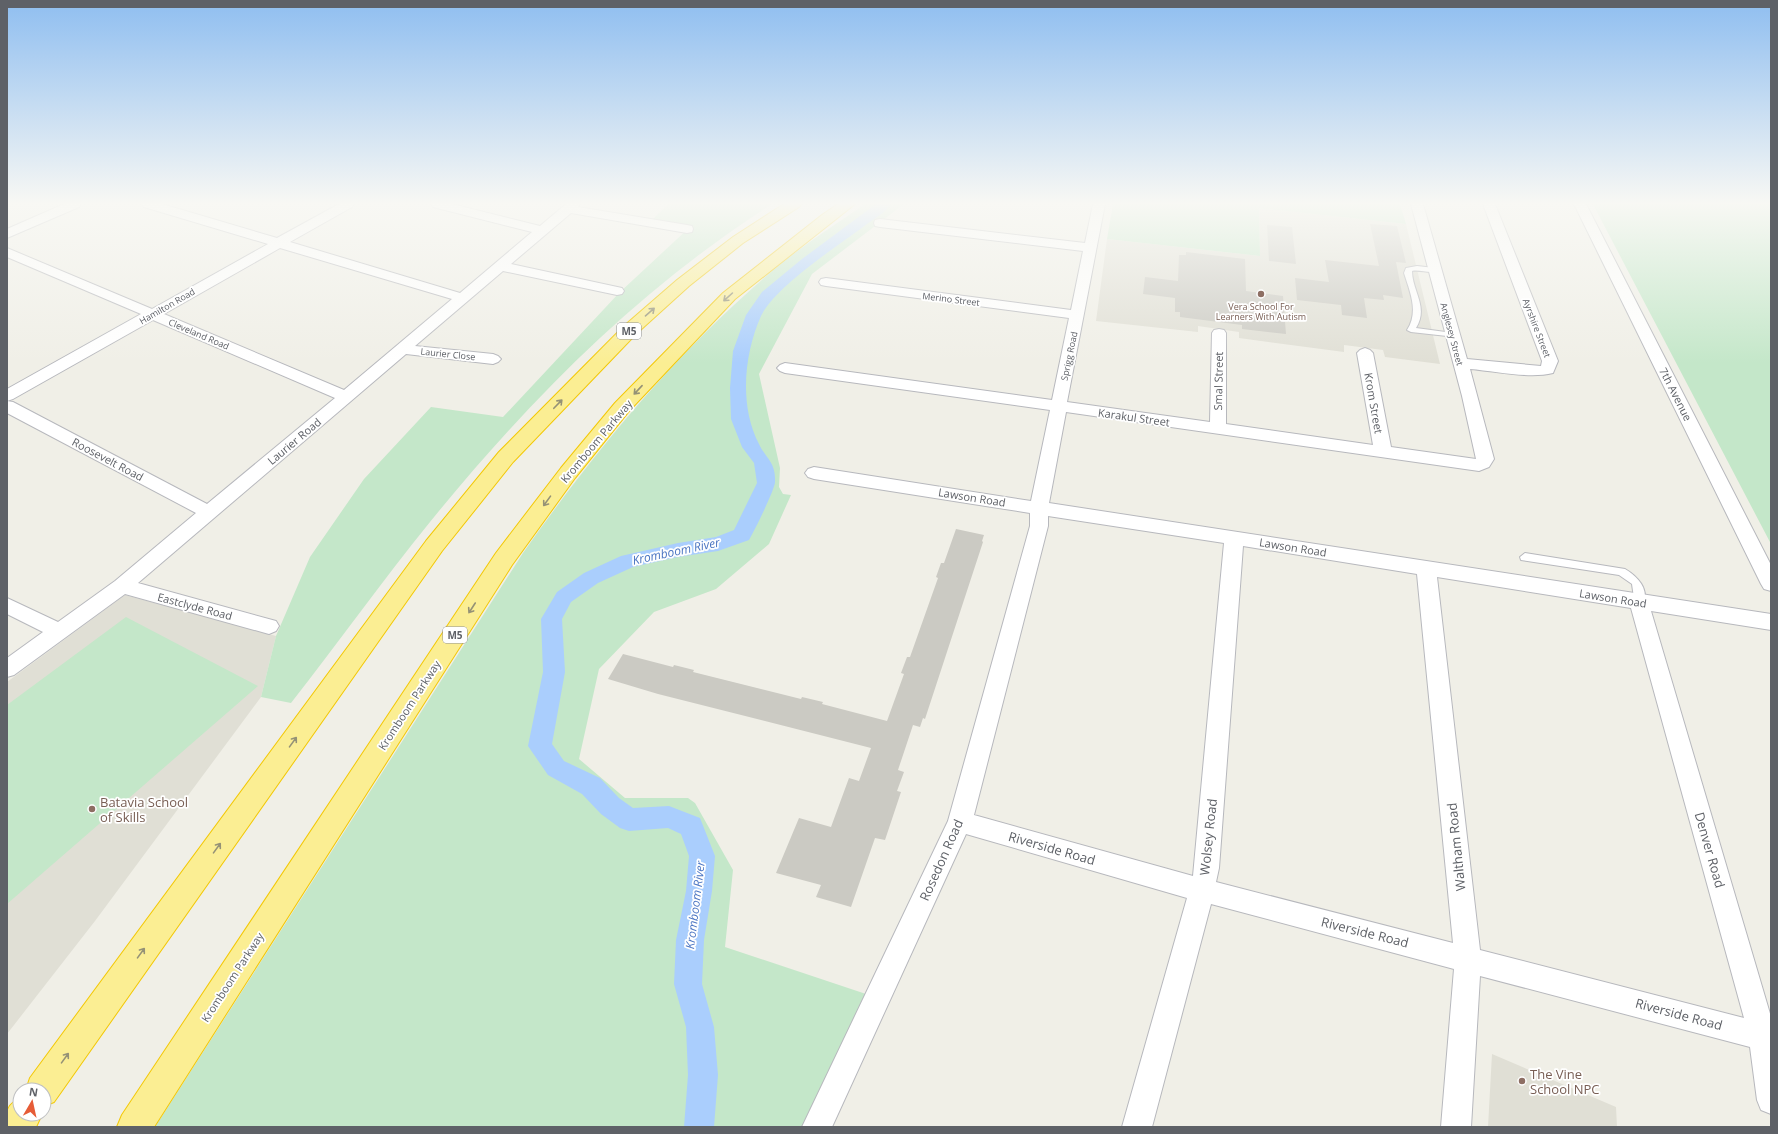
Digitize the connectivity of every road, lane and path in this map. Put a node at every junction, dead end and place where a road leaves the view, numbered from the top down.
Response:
1 (19, 257) edge
2 (255, 257) edge
3 (322, 257) edge
4 (511, 257) edge
5 (716, 257) edge
6 (778, 257) edge
7 (1089, 257) edge
8 (1431, 257) edge
9 (1510, 257) edge
10 (1607, 257) edge
11 (500, 266) junction
12 (1435, 270) junction
13 (826, 282) dead end
14 (617, 291) dead end
15 (463, 298) junction
16 (153, 314) junction
17 (1077, 315) junction
18 (1219, 333) dead end
19 (1453, 335) junction
20 (402, 349) junction
21 (1365, 353) dead end
22 (493, 359) dead end
23 (1460, 363) junction
24 (785, 368) dead end
25 (7, 396) edge
26 (347, 397) junction
27 (7, 406) edge
28 (1058, 406) junction
29 (1218, 429) junction
30 (1383, 452) junction
31 (1483, 463) joint
32 (814, 473) dead end
33 (1040, 508) junction
34 (210, 513) junction
35 (1234, 538) junction
36 (1525, 557) dead end
37 (1426, 568) junction
38 (1771, 584) edge
39 (122, 586) junction
40 (1639, 602) junction
41 (7, 605) edge
42 (1771, 622) edge
43 (269, 626) dead end
44 (58, 631) junction
45 (7, 669) edge
46 (960, 822) junction
47 (1202, 890) junction
48 (1468, 958) junction
49 (1767, 1038) edge
50 (48, 1082) edge
51 (1771, 1100) edge
52 (134, 1127) edge
53 (817, 1127) edge
54 (1137, 1127) edge
55 (1456, 1127) edge

1 - 16 street, Cleveland Road
2 - 16 street, Hamilton Road
3 - 15 street
4 - 11 street, Laurier Road
50 -> 5 highway, M5
6 -> 52 highway, Kromboom Parkway / M5
7 - 17 street, Sprigg Road
8 - 12 street, Anglesey Street
9 - 23 street, Ayrshire Street
10 - 38 street, 7th Avenue
11 - 14 street
11 - 15 street, Laurier Road
12 - 19 street, Anglesey Street
12 - 19 lane
13 - 17 street, Merino Street
15 - 20 street, Laurier Road
16 - 25 street, Hamilton Road
16 - 26 street, Cleveland Road
17 - 28 street, Sprigg Road
18 - 29 street, Smal Street
19 - 23 street, Anglesey Street
20 - 22 street, Laurier Close
20 - 26 street, Laurier Road
21 - 30 street, Krom Street
23 - 31 street, Anglesey Street
24 - 28 street, Karakul Street
26 - 34 street, Laurier Road
27 - 34 street, Roosevelt Road
28 - 29 street, Karakul Street
28 - 33 street, Sprigg Road
29 - 30 street, Karakul Street
30 - 31 street, Karakul Street
32 - 33 street, Lawson Road
33 - 35 street, Lawson Road
33 - 46 street, Rosedon Road
34 - 39 street, Laurier Road
35 - 37 street, Lawson Road
35 - 47 street, Wolsey Road
36 - 40 lane
37 - 40 street, Lawson Road
37 - 48 street, Waltham Road
39 - 43 street, Eastclyde Road
39 - 44 street, Laurier Road
40 - 42 street, Lawson Road
40 - 49 street, Denver Road
41 - 44 street
44 - 45 street, Laurier Road
46 - 47 street, Riverside Road
46 - 53 street, Rosedon Road
47 - 48 street, Riverside Road
47 - 54 street, Wolsey Road
48 - 49 street, Riverside Road
48 - 55 street, Waltham Road
49 - 51 street, Denver Road

